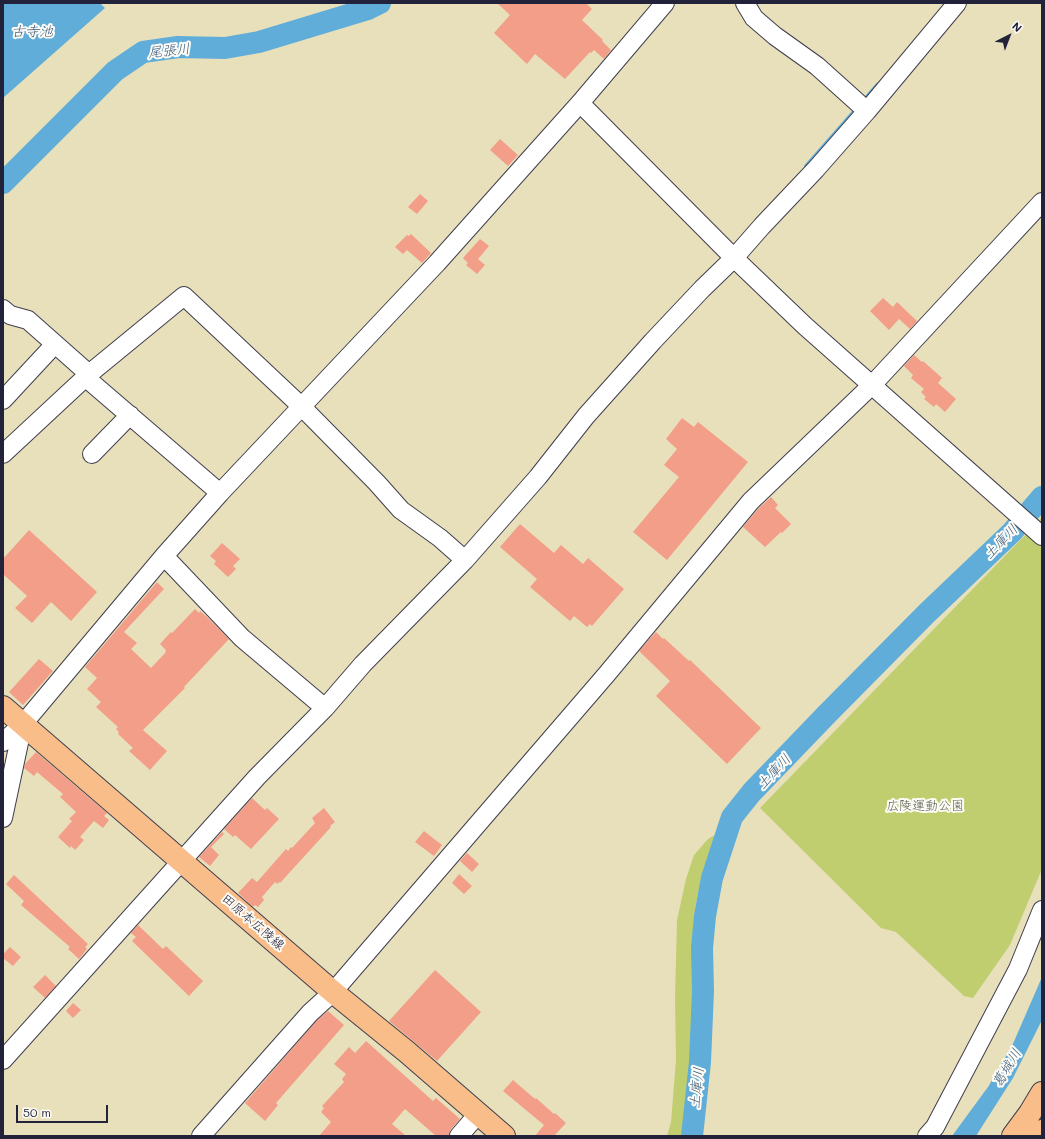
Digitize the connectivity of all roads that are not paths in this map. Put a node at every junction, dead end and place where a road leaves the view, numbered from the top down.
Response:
1 (665, 3) edge
2 (745, 3) edge
3 (957, 3) edge
4 (580, 103) junction
5 (867, 111) junction
6 (1042, 202) edge
7 (734, 258) junction
8 (3, 309) edge
9 (55, 344) junction
10 (87, 375) junction
11 (872, 385) junction
12 (3, 400) edge
13 (302, 407) junction
14 (130, 415) junction
15 (3, 454) edge
16 (92, 454) dead end
17 (220, 493) junction
18 (1039, 527) edge
19 (164, 556) junction
20 (460, 556) junction
21 (320, 704) junction
22 (3, 707) edge
23 (23, 724) junction
24 (3, 742) edge
25 (3, 818) edge
26 (182, 861) junction
27 (1042, 910) edge
28 (333, 992) junction
29 (3, 1060) edge
30 (1042, 1093) edge
31 (478, 1114) junction
32 (1042, 1131) edge
33 (201, 1136) edge
34 (459, 1136) edge
35 (504, 1136) edge
36 (927, 1136) edge
37 (1013, 1136) edge
38 (1038, 1136) edge

1 - 4 street
2 - 5 street
3 - 5 street
4 - 7 street
4 - 13 street
5 - 7 street
6 - 11 street
7 - 11 street
7 - 20 street
8 - 9 street
9 - 10 street
9 - 12 street
10 - 13 street
10 - 14 street
10 - 15 street
11 - 18 street
11 - 28 street
13 - 17 street
13 - 20 street
14 - 16 street
14 - 17 street
17 - 19 street
19 - 21 street
19 - 23 street
20 - 21 street
21 - 26 street
22 - 23 main road, 田原本広陵線
23 - 24 street
23 - 25 street
23 - 26 main road, 田原本広陵線
26 - 28 main road, 田原本広陵線
26 - 29 street
27 - 36 street
28 - 31 main road, 田原本広陵線
28 - 33 street
30 - 37 main road
31 - 34 street
31 - 35 main road, 田原本広陵線
32 - 38 main road

